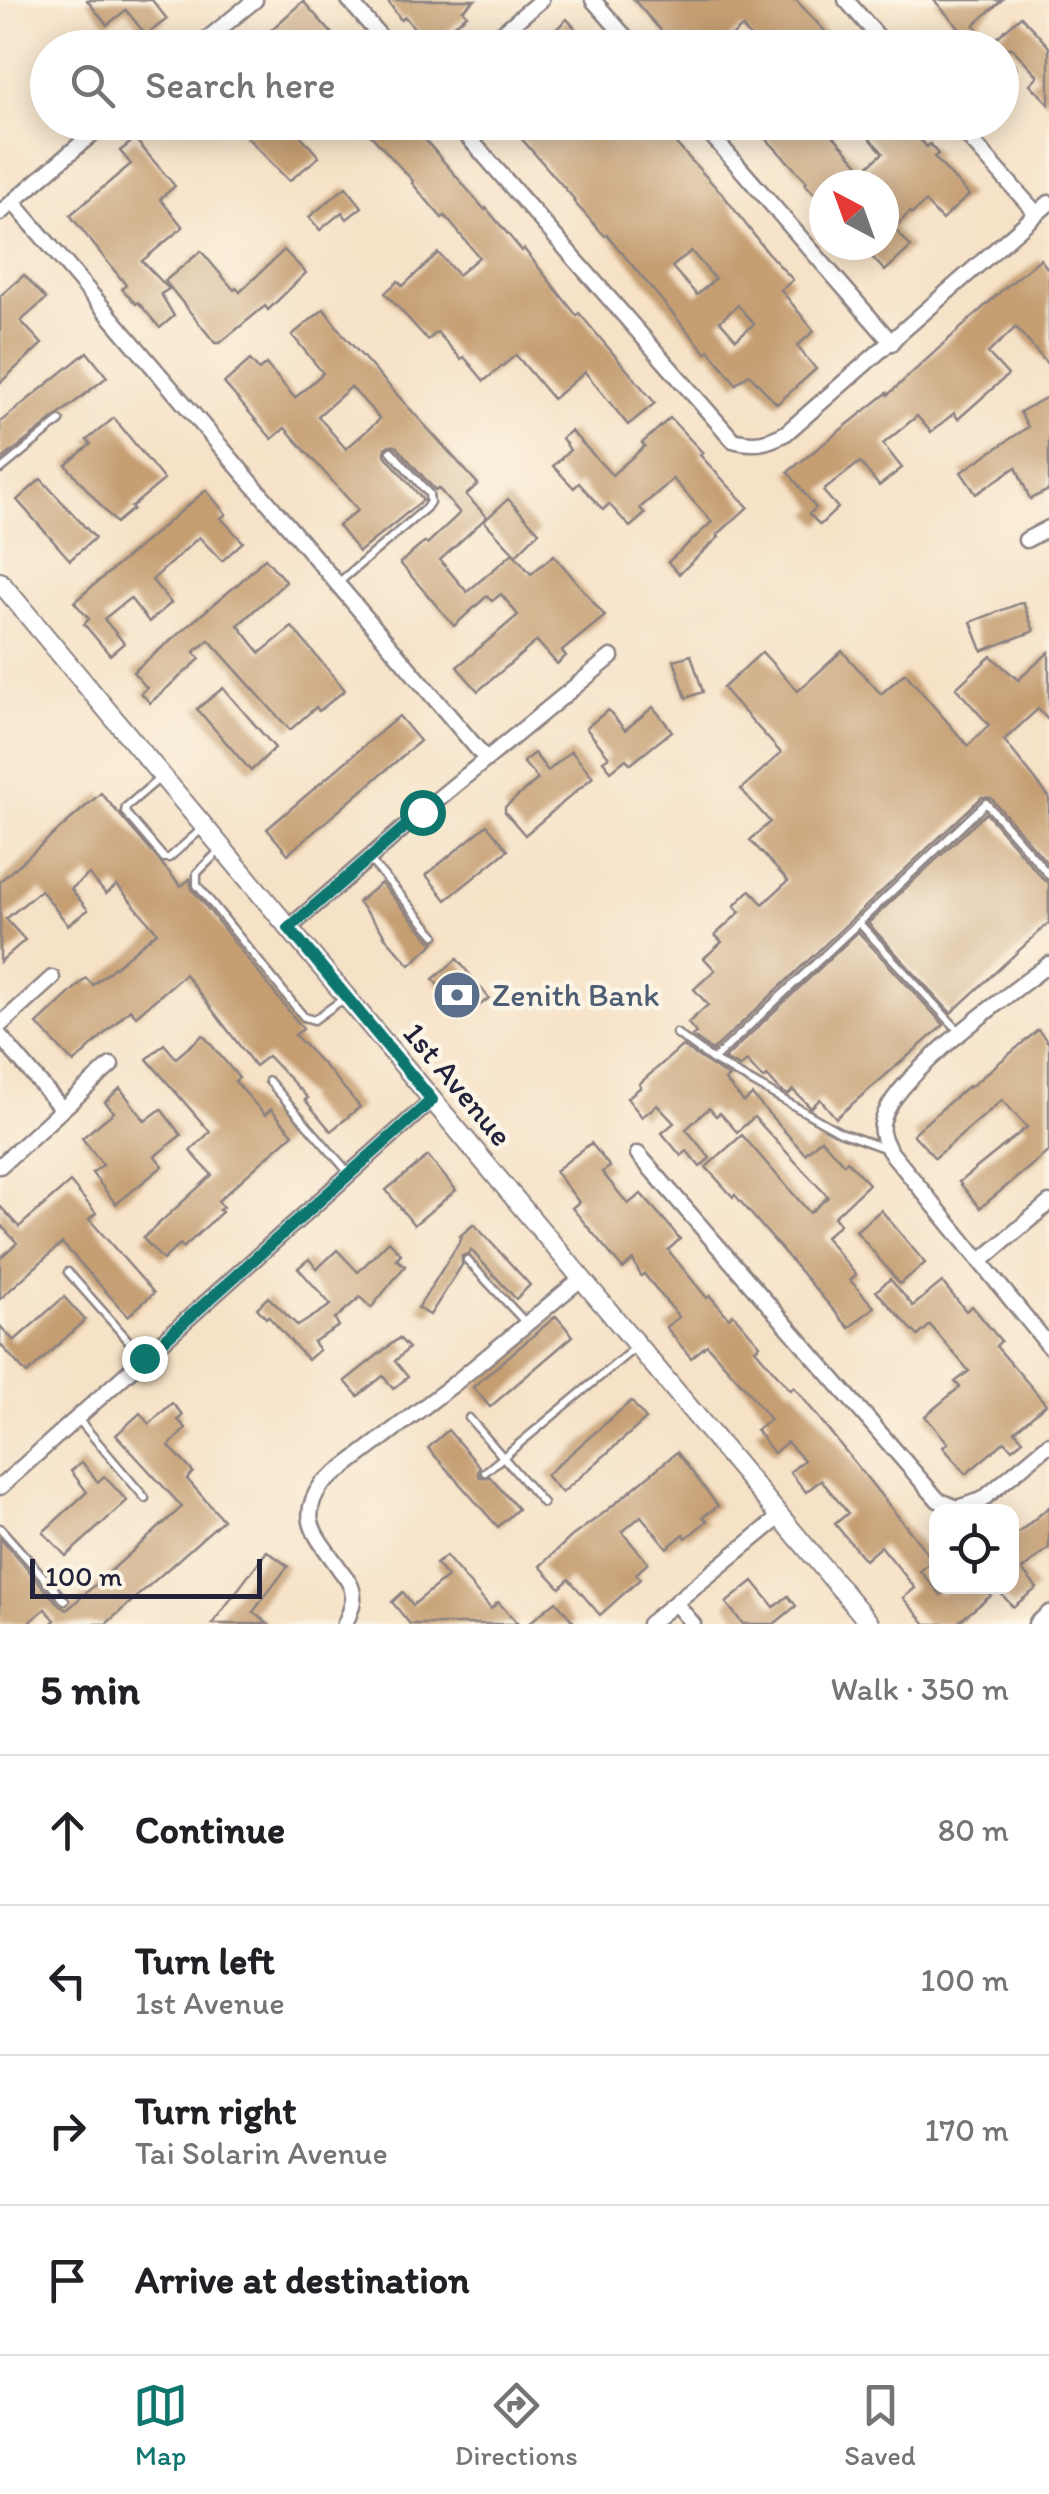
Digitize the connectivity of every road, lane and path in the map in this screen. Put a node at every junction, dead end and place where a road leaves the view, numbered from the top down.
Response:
1 (256, 0) edge
2 (349, 0) edge
3 (541, 0) edge
4 (593, 0) edge
5 (846, 0) edge
6 (218, 30) edge
7 (375, 30) edge
8 (505, 30) edge
9 (619, 30) edge
10 (872, 30) edge
11 (85, 140) edge
12 (471, 140) edge
13 (716, 140) edge
14 (971, 140) edge
15 (14, 202) junction
16 (1049, 202) edge
17 (0, 213) edge
18 (1036, 213) junction
19 (892, 342) junction
20 (60, 421) dead end
21 (392, 451) dead end
22 (0, 470) edge
23 (1049, 528) edge
24 (1026, 540) dead end
25 (0, 582) edge
26 (337, 584) junction
27 (611, 657) dead end
28 (486, 760) junction
29 (162, 776) junction
30 (204, 827) junction
31 (222, 848) junction
32 (369, 859) junction
33 (1049, 874) edge
34 (860, 924) junction
35 (289, 928) junction
36 (435, 936) dead end
37 (1049, 964) edge
38 (52, 978) dead end
39 (346, 997) junction
40 (0, 1025) edge
41 (676, 1033) dead end
42 (961, 1033) junction
43 (0, 1036) edge
44 (713, 1060) junction
45 (111, 1065) dead end
46 (269, 1081) dead end
47 (432, 1100) junction
48 (62, 1109) junction
49 (888, 1150) junction
50 (638, 1154) dead end
51 (0, 1166) edge
52 (350, 1174) junction
53 (1049, 1202) edge
54 (467, 1260) dead end
55 (980, 1261) junction
56 (68, 1272) dead end
57 (582, 1278) junction
58 (526, 1324) junction
59 (638, 1345) junction
60 (1049, 1346) edge
61 (144, 1358) junction
62 (77, 1418) junction
63 (469, 1418) dead end
64 (1049, 1444) edge
65 (504, 1458) junction
66 (485, 1472) dead end
67 (0, 1487) edge
68 (146, 1498) dead end
69 (543, 1504) dead end
70 (781, 1516) junction
71 (0, 1528) edge
72 (65, 1601) dead end
73 (675, 1602) junction
74 (1049, 1613) edge
75 (345, 1624) edge
76 (649, 1624) edge
77 (693, 1624) edge
78 (870, 1624) edge
79 (1036, 1624) edge

1 - 6 street
2 - 7 street
3 - 8 street
4 - 9 street
5 - 10 street
11 - 15 street
12 - 19 street
13 - 19 street
14 - 18 street
15 - 17 street
15 - 26 street
16 - 18 street
18 - 19 street
20 - 22 lane
21 - 26 lane
23 - 24 street
25 - 29 street, 1st Avenue
26 - 28 street
27 - 28 street
28 - 32 street
29 - 30 street, 1st Avenue
29 - 30 lane
30 - 31 street, 1st Avenue
31 - 35 street, 1st Avenue
31 - 39 lane
32 - 35 street
32 - 36 lane
33 - 34 lane
34 - 42 lane
34 - 44 lane
35 - 39 street, 1st Avenue
37 - 42 street
38 - 40 street
39 - 47 street, 1st Avenue
41 - 44 lane
42 - 49 street
43 - 48 street
44 - 49 lane
45 - 48 street
46 - 52 lane
47 - 52 street
47 - 57 street, 1st Avenue
48 - 51 street
49 - 55 street
50 - 64 street
52 - 61 street
53 - 55 street
54 - 58 lane
55 - 60 street
56 - 61 lane
57 - 58 street
57 - 59 street, 1st Avenue
58 - 75 street
59 - 65 lane
59 - 70 street, 1st Avenue
61 - 62 street
62 - 67 street
62 - 68 lane
63 - 65 lane
65 - 66 lane
65 - 69 lane
70 - 73 street
70 - 78 street, 1st Avenue
71 - 72 lane
73 - 76 street
73 - 77 street
74 - 79 street

